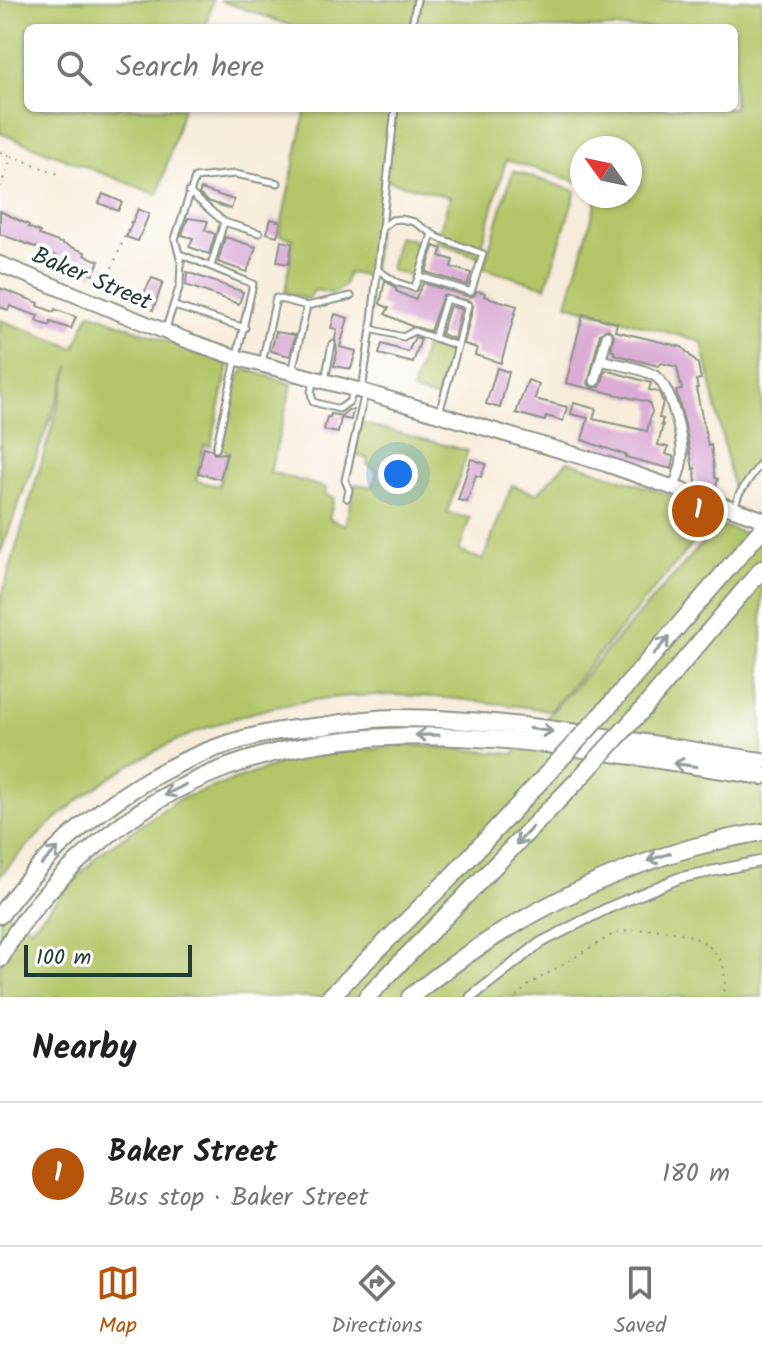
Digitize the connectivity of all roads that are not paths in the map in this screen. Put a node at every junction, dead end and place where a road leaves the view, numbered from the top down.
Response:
1 (417, 0) edge
2 (412, 24) edge
3 (395, 112) edge
4 (278, 183) dead end
5 (189, 192) junction
6 (224, 222) junction
7 (382, 228) junction
8 (259, 233) dead end
9 (432, 234) junction
10 (180, 254) junction
11 (0, 264) edge
12 (211, 266) junction
13 (377, 269) junction
14 (419, 276) junction
15 (471, 292) junction
16 (351, 296) dead end
17 (468, 305) junction
18 (174, 306) junction
19 (307, 306) junction
20 (245, 328) junction
21 (371, 329) junction
22 (164, 332) junction
23 (607, 336) dead end
24 (434, 338) junction
25 (332, 344) dead end
26 (458, 346) junction
27 (238, 358) junction
28 (601, 360) junction
29 (262, 364) junction
30 (292, 373) junction
31 (320, 380) junction
32 (595, 381) dead end
33 (360, 390) junction
34 (439, 413) junction
35 (216, 449) dead end
36 (762, 461) edge
37 (674, 487) junction
38 (347, 498) dead end
39 (734, 509) junction
40 (762, 519) edge
41 (762, 529) edge
42 (762, 569) edge
43 (762, 761) edge
44 (762, 776) edge
45 (762, 832) edge
46 (762, 861) edge
47 (0, 915) edge
48 (392, 936) junction
49 (0, 959) edge
50 (320, 997) edge
51 (330, 997) edge
52 (367, 997) edge
53 (410, 997) edge
54 (471, 997) edge

1 - 2 lane
3 - 7 lane
4 - 5 lane
5 - 6 lane
5 - 10 lane
6 - 8 lane
6 - 12 lane
7 - 9 lane
7 - 13 lane
9 - 14 lane
9 - 15 lane
10 - 12 lane
10 - 18 lane
11 - 22 main road, Baker Street
12 - 20 lane
13 - 14 lane
13 - 21 lane
14 - 15 lane
15 - 17 lane
16 - 19 lane
17 - 24 lane
17 - 26 lane
18 - 20 lane
18 - 22 lane
19 - 29 lane
19 - 30 lane
20 - 27 lane
21 - 24 lane
21 - 33 lane
22 - 27 main road, Baker Street
23 - 28 street
24 - 26 lane
25 - 31 lane
26 - 34 lane
27 - 29 main road, Baker Street
27 - 35 lane
28 - 32 street
28 - 37 street
29 - 30 main road, Baker Street
30 - 31 main road, Baker Street
31 - 33 main road, Baker Street
31 - 33 lane
33 - 34 main road, Baker Street
33 - 38 lane
34 - 37 main road, Baker Street
36 - 39 lane
37 - 39 main road, Baker Street
39 - 40 main road, Baker Street
48 -> 41 highway, bridge
42 -> 52 highway, bridge
47 -> 43 highway
44 -> 49 highway
45 -> 53 highway
46 - 54 street
48 - 50 highway
48 - 51 highway

